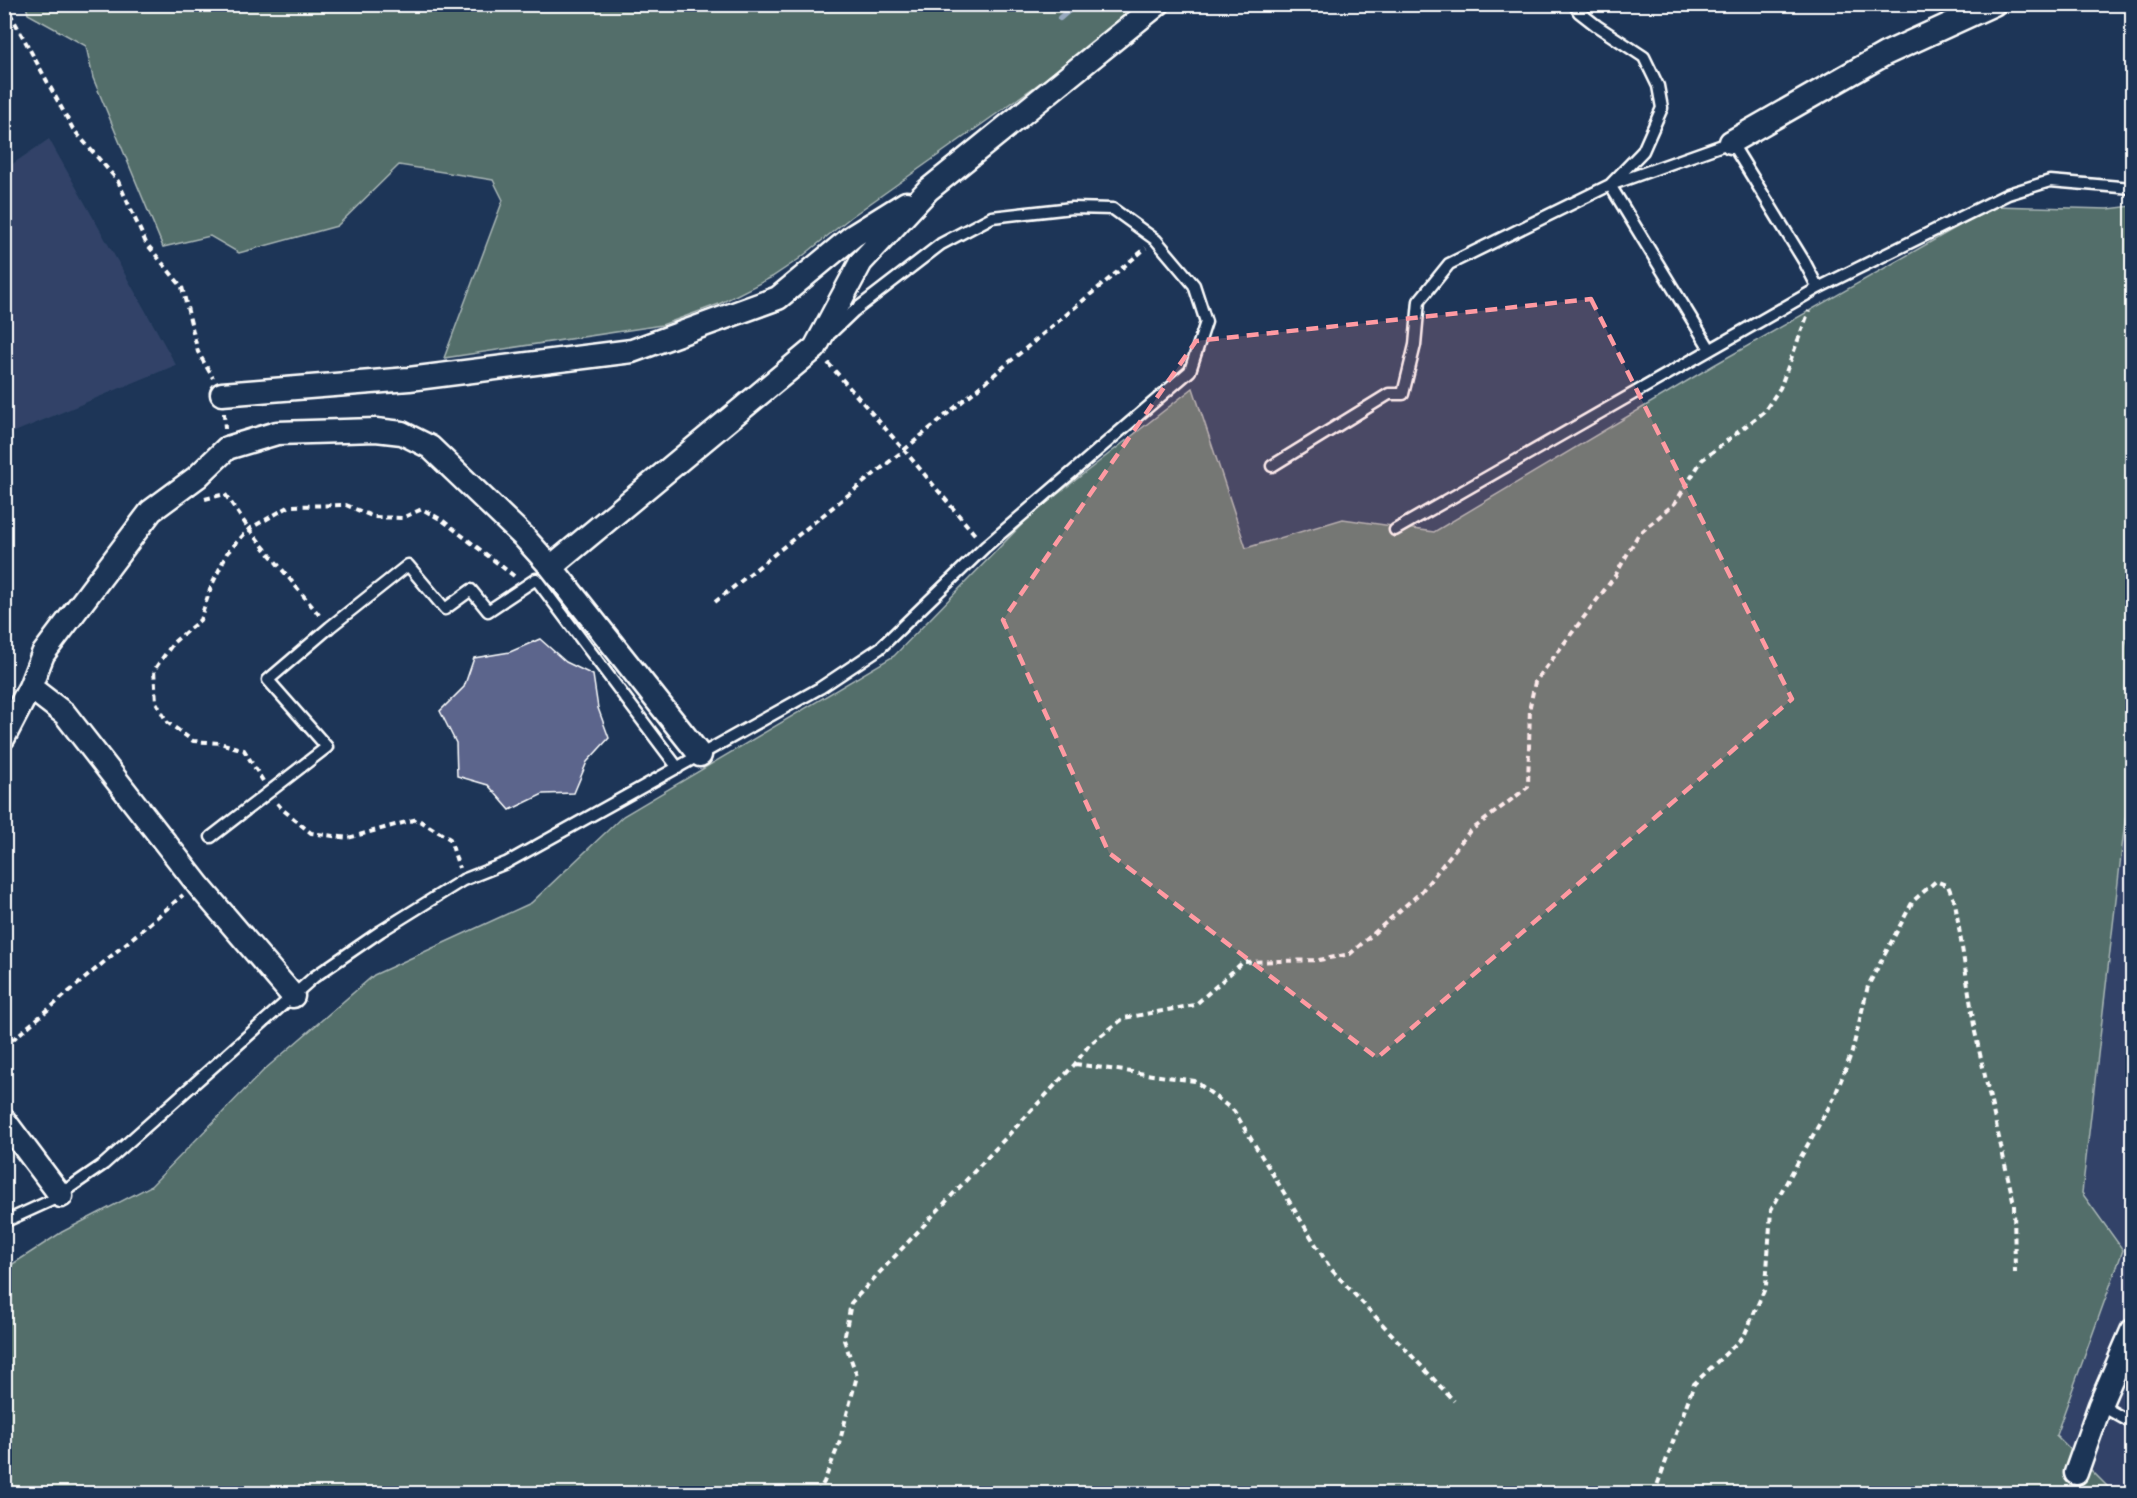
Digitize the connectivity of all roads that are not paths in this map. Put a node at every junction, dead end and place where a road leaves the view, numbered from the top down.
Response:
1 (1158, 4) edge
2 (1574, 4) edge
3 (1994, 4) edge
4 (1731, 142) junction
5 (1610, 184) junction
6 (2133, 188) edge
7 (928, 190) junction
8 (1818, 288) junction
9 (815, 348) junction
10 (1710, 349) junction
11 (222, 394) road end
12 (1272, 466) dead end
13 (1395, 530) dead end
14 (544, 573) junction
15 (30, 687) junction
16 (4, 737) edge
17 (700, 755) junction
18 (678, 768) junction
19 (211, 837) dead end
20 (293, 996) junction
21 (4, 1120) edge
22 (61, 1196) junction
23 (4, 1222) edge
24 (2133, 1331) edge
25 (2100, 1406) junction
26 (2133, 1423) edge
27 (2076, 1473) dead end

1 - 7 street
2 - 5 lane
3 - 4 street
4 - 5 lane
4 - 8 lane
5 - 10 lane
5 - 12 lane
6 - 8 lane
7 - 9 street
7 - 11 street
8 - 10 lane
9 - 14 street
9 - 17 lane
10 - 13 lane
14 - 15 street
14 - 17 street
14 - 18 lane
14 - 19 lane
15 - 16 street
15 - 20 street
17 - 18 lane
18 - 20 lane
20 - 22 lane
21 - 22 street
22 - 23 lane
24 - 25 street
25 - 26 lane
25 - 27 street

